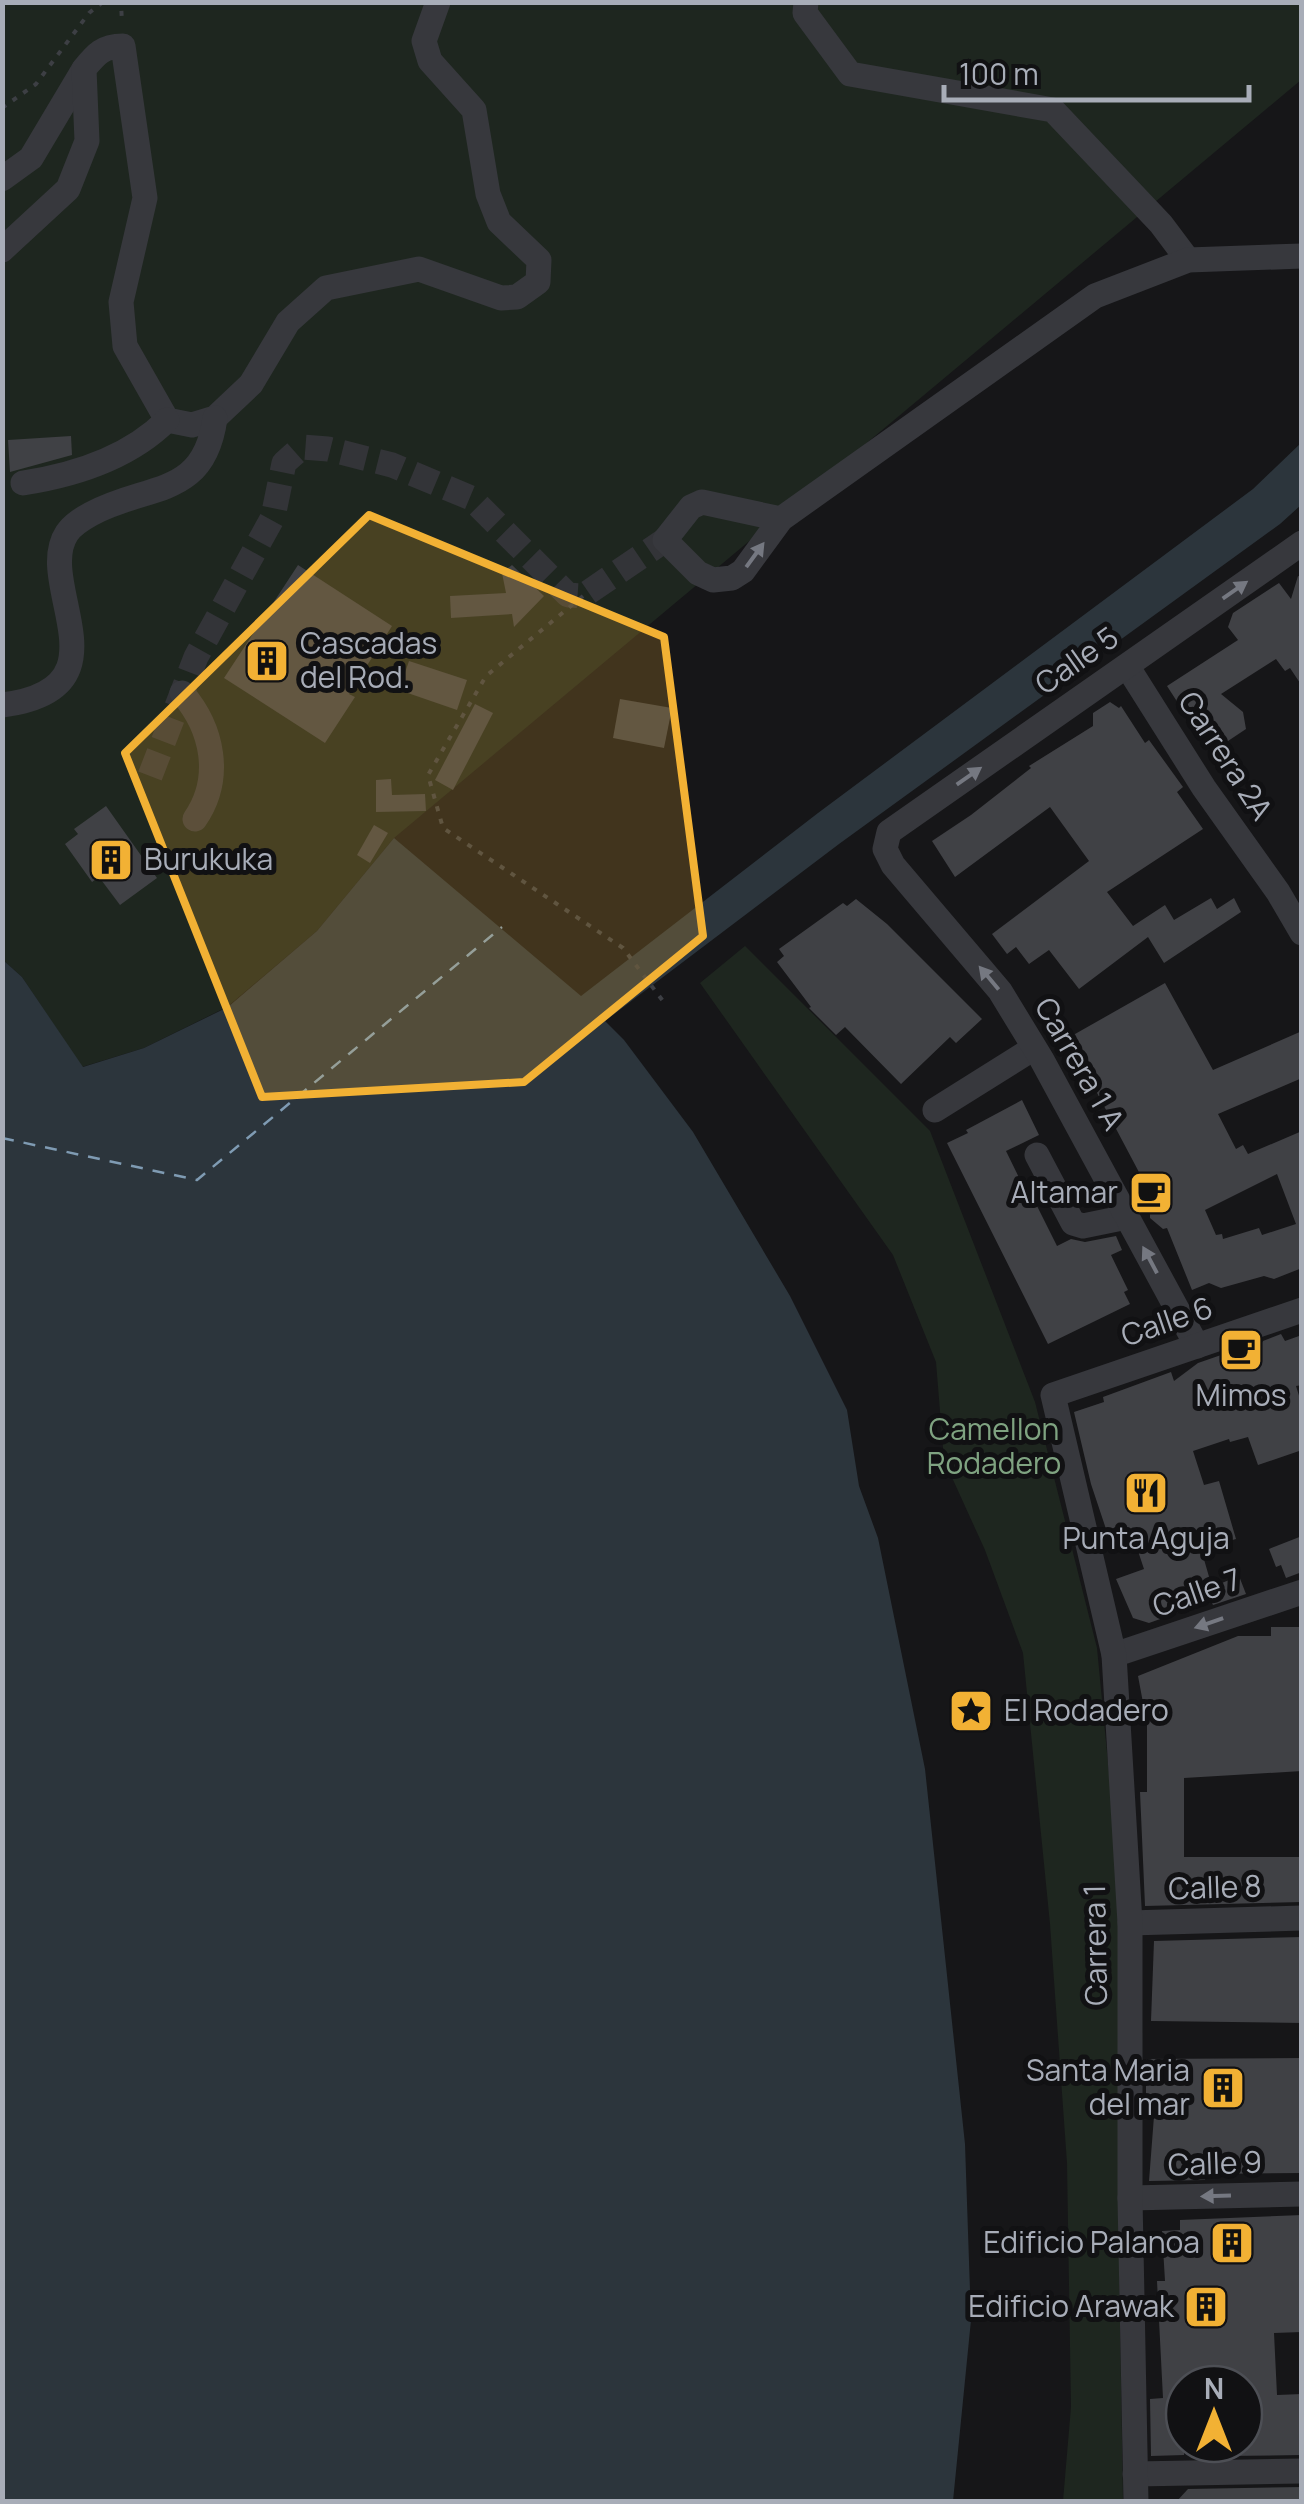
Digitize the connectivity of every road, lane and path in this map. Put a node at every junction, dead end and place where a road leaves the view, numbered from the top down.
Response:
1 (104, 2) edge
2 (438, 2) edge
3 (806, 2) edge
4 (84, 69) junction
5 (2, 108) edge
6 (2, 179) edge
7 (2, 250) edge
8 (1302, 256) edge
9 (1188, 260) junction
10 (214, 418) junction
11 (167, 420) junction
12 (23, 484) dead end
13 (781, 519) dead end
14 (1302, 542) edge
15 (582, 596) dead end
16 (1127, 666) junction
17 (182, 693) dead end
18 (2, 705) edge
19 (195, 819) dead end
20 (889, 832) joint
21 (1302, 933) edge
22 (666, 1005) dead end
23 (1034, 1048) junction
24 (935, 1110) dead end
25 (1037, 1154) dead end
26 (1127, 1217) junction
27 (1300, 1315) edge
28 (1197, 1346) junction
29 (1053, 1395) joint
30 (1302, 1592) edge
31 (1114, 1655) junction
32 (1302, 1918) edge
33 (1130, 1923) junction
34 (1302, 2194) edge
35 (1130, 2198) junction
36 (1302, 2471) edge
37 (1135, 2474) junction
38 (1136, 2502) edge

1 - 5 path
2 - 10 street
3 - 9 street
4 - 6 street
4 - 7 street
4 - 11 street
8 - 9 street
9 - 13 street
10 - 11 street
10 - 18 street
11 - 12 street
16 -> 14 street, Calle 5
15 - 22 path
20 -> 16 street, Calle 5
16 - 21 street, Carrera 2A
17 - 19 street
23 -> 20 street, Carrera 1 A
23 - 24 street
23 - 26 street, Carrera 1 A
25 - 26 street
28 -> 26 street, Carrera 1 A
27 - 28 street, Calle 6
28 - 29 street, Calle 6
29 - 31 street, Carrera 1
30 -> 31 street, Calle 7
31 - 33 street, Carrera 1
32 - 33 street, Calle 8
33 - 35 street, Carrera 1
34 -> 35 street, Calle 9
35 - 37 street, Carrera 1
36 - 37 street
37 - 38 street, Carrera 1

